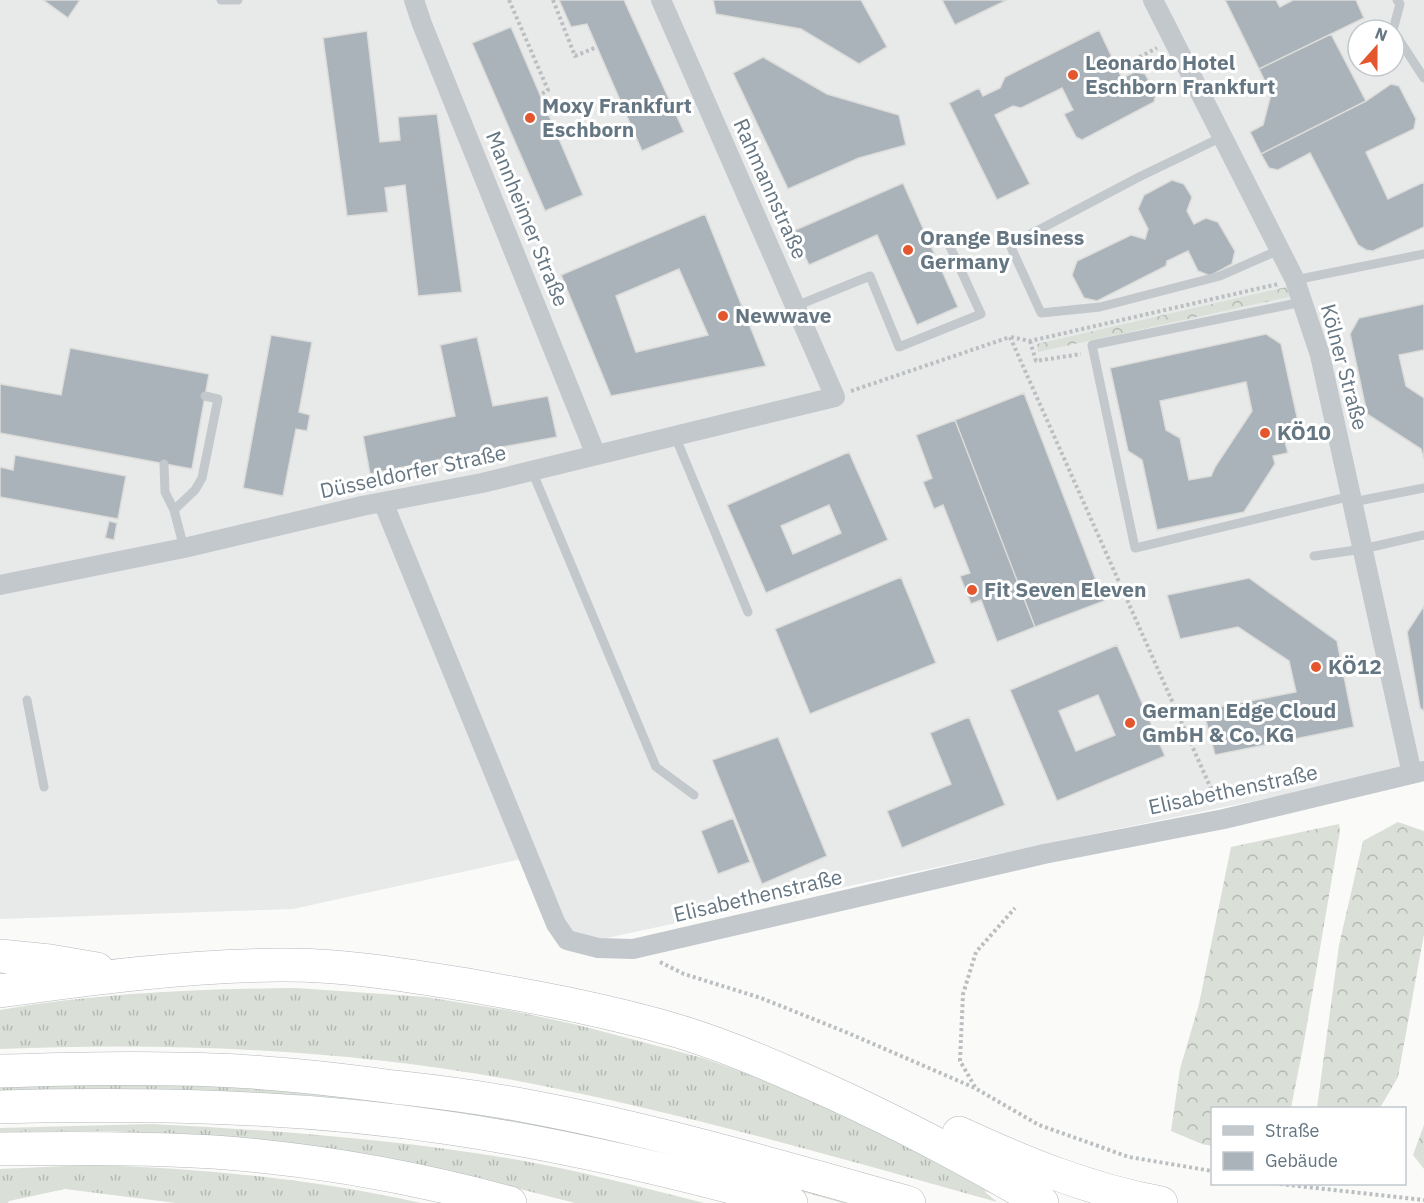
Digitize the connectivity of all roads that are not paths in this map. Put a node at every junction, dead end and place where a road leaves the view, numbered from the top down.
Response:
1 (221, 0) edge
2 (238, 0) edge
3 (414, 0) edge
4 (661, 0) edge
5 (1153, 0) edge
6 (1397, 0) edge
7 (1397, 18) edge
8 (1406, 50) edge
9 (1424, 78) edge
10 (1222, 137) junction
11 (947, 240) dead end
12 (1424, 248) edge
13 (1279, 250) junction
14 (1424, 254) edge
15 (1388, 261) junction
16 (1295, 280) junction
17 (1302, 302) junction
18 (796, 306) junction
19 (205, 396) dead end
20 (834, 397) joint
21 (675, 436) junction
22 (596, 455) junction
23 (164, 464) dead end
24 (532, 471) junction
25 (1424, 488) edge
26 (1352, 499) junction
27 (383, 502) junction
28 (174, 510) junction
29 (1424, 535) edge
30 (184, 548) junction
31 (1363, 549) junction
32 (1314, 556) dead end
33 (2, 586) edge
34 (748, 612) dead end
35 (27, 700) dead end
36 (1418, 772) edge
37 (44, 787) dead end
38 (694, 795) dead end
39 (0, 956) edge
40 (138, 975) junction
41 (0, 991) edge
42 (683, 1033) junction
43 (0, 1071) edge
44 (0, 1107) edge
45 (0, 1149) edge
46 (510, 1203) edge
47 (791, 1203) edge
48 (909, 1203) edge
49 (1042, 1203) edge
50 (1161, 1203) edge

1 - 2 lane
3 - 22 street, Mannheimer Straße
4 - 18 street, Rahmannstraße
5 - 10 street, Kölner Straße
6 - 7 lane
8 - 9 lane
10 - 13 street, Kölner Straße
10 - 13 lane
11 - 18 lane
12 - 15 lane
13 - 16 street, Kölner Straße
14 - 15 lane
15 - 16 lane
16 - 17 street, Kölner Straße
17 - 26 street, Kölner Straße
17 - 26 lane
18 - 20 street, Rahmannstraße
19 - 28 lane
20 - 21 street, Düsseldorfer Straße
21 - 22 street, Düsseldorfer Straße
21 - 34 lane
22 - 24 street, Düsseldorfer Straße
23 - 28 lane
24 - 27 street, Düsseldorfer Straße
24 - 38 lane
25 - 26 lane
26 - 31 street, Kölner Straße
27 - 30 street, Düsseldorfer Straße
27 - 36 street, Elisabethenstraße
28 - 30 lane
29 - 31 lane
30 - 33 street, Düsseldorfer Straße
31 - 32 lane
31 - 36 street, Kölner Straße
35 - 37 lane
39 - 40 highway
40 - 41 highway
40 - 42 highway
42 - 49 highway
42 - 50 highway
43 - 48 highway
44 - 47 highway
45 - 46 highway

